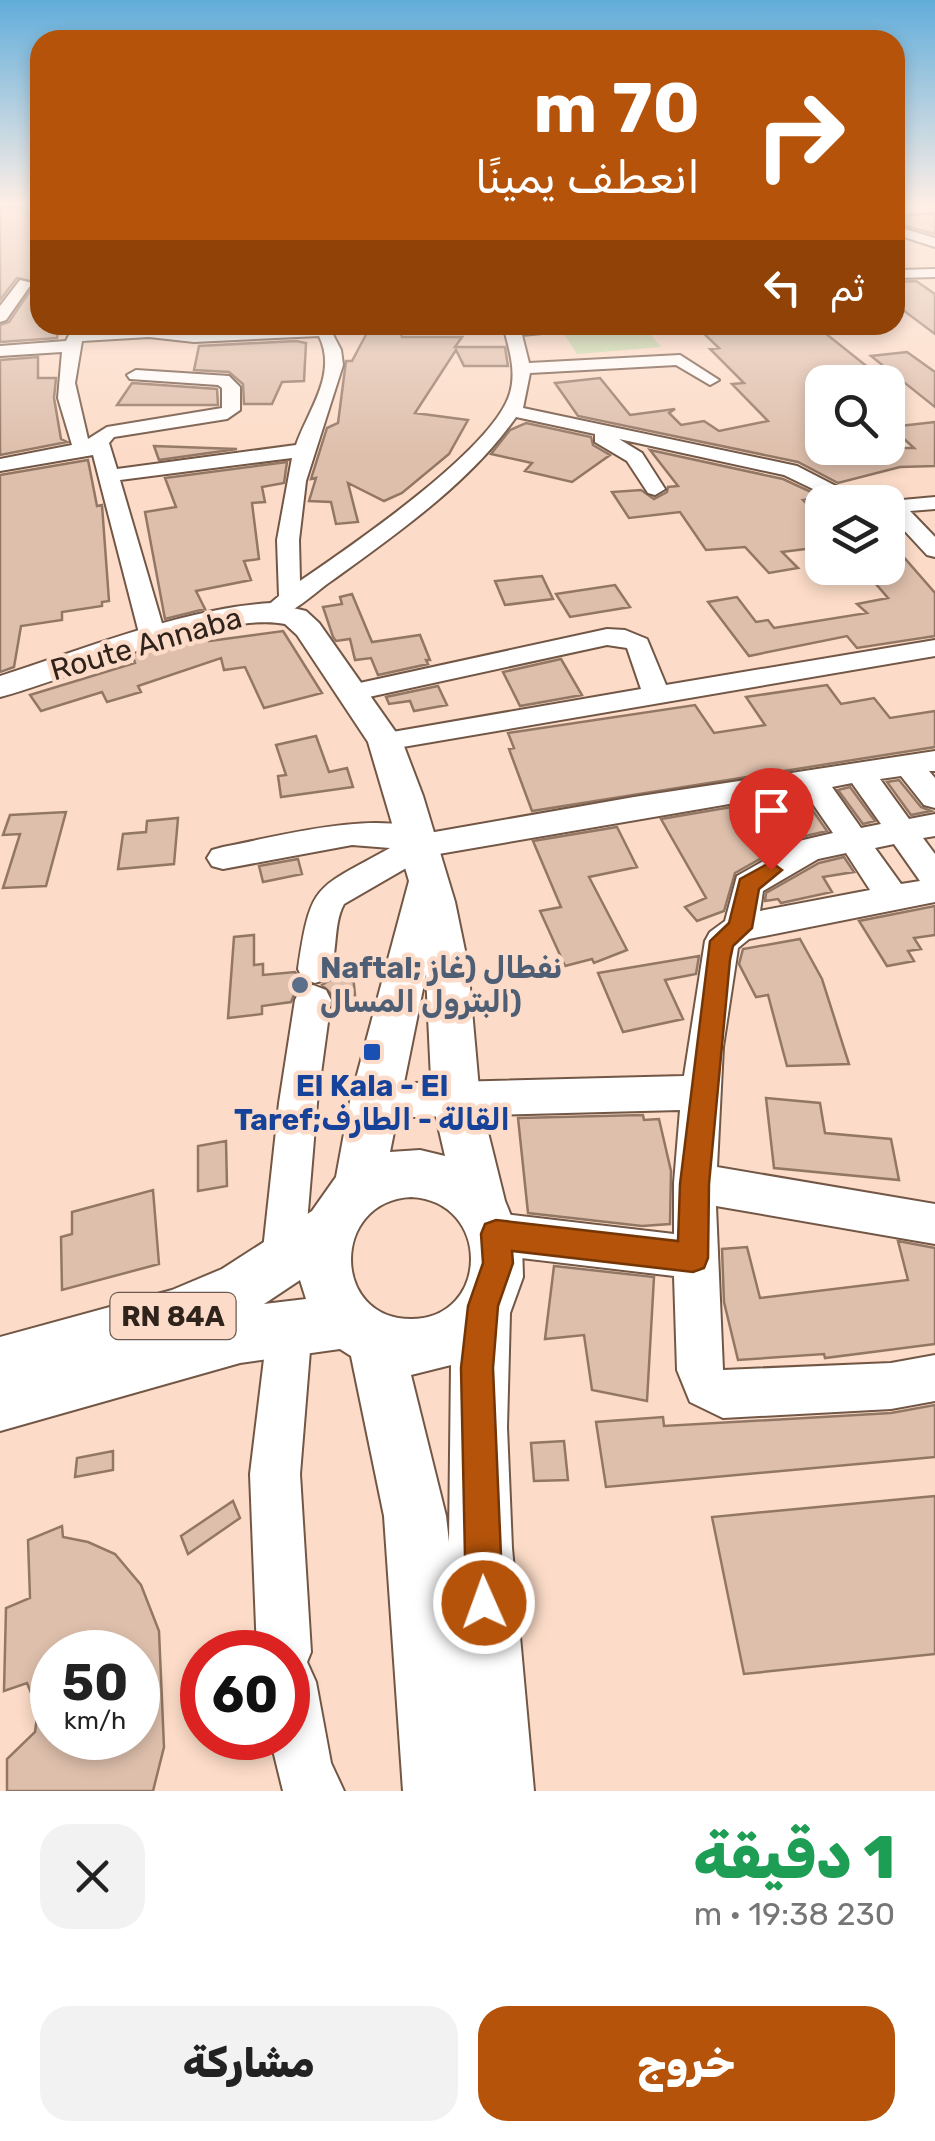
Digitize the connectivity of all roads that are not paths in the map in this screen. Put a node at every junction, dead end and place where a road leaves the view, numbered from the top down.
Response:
1 (29, 288) edge
2 (0, 317) edge
3 (183, 335) edge
4 (210, 335) edge
5 (326, 335) edge
6 (513, 335) edge
7 (76, 336) edge
8 (0, 352) edge
9 (524, 368) junction
10 (136, 376) dead end
11 (710, 380) dead end
12 (514, 408) junction
13 (584, 425) junction
14 (93, 450) junction
15 (304, 450) junction
16 (0, 465) edge
17 (106, 476) junction
18 (821, 485) edge
19 (655, 489) dead end
20 (935, 504) edge
21 (905, 506) edge
22 (905, 521) edge
23 (935, 550) edge
24 (281, 605) junction
25 (153, 637) junction
26 (935, 648) edge
27 (0, 687) edge
28 (355, 692) junction
29 (656, 696) junction
30 (385, 742) junction
31 (922, 764) edge
32 (860, 773) junction
33 (812, 780) junction
34 (935, 798) edge
35 (935, 825) edge
36 (901, 831) junction
37 (852, 840) junction
38 (422, 854) junction
39 (224, 858) dead end
40 (935, 878) edge
41 (935, 890) edge
42 (893, 898) junction
43 (740, 928) junction
44 (703, 1092) junction
45 (456, 1100) junction
46 (374, 1101) junction
47 (694, 1184) junction
48 (345, 1210) junction
49 (488, 1219) junction
50 (935, 1224) edge
51 (693, 1258) junction
52 (283, 1259) junction
53 (483, 1306) junction
54 (290, 1326) junction
55 (361, 1331) junction
56 (0, 1365) edge
57 (935, 1378) edge
58 (0, 1402) edge
59 (283, 1630) edge
60 (302, 1760) edge
61 (315, 1791) edge
62 (439, 1791) edge
63 (498, 1791) edge

1 - 2 street
3 - 4 street
5 - 15 street
6 - 9 street
7 - 8 street
7 - 14 street
9 - 11 street
9 - 12 street
10 - 14 street
12 - 13 street
12 - 24 street
13 - 18 street
13 - 19 street
14 - 16 street
14 - 17 street
15 - 17 street
15 - 24 street
17 - 25 street
20 - 21 street
22 - 23 street
24 - 25 main road, Route Annaba
24 - 28 main road, Route Annaba
25 - 27 main road, Route Annaba
26 - 29 street
28 - 29 street
28 - 30 main road, Route Annaba
29 - 30 street
30 - 38 main road, Route Annaba
31 - 32 street
31 - 34 street
32 - 33 street
32 - 36 street
33 - 37 street
33 - 38 street
35 - 36 street
36 - 37 street
36 - 40 street
37 - 42 street
37 - 43 street
38 - 39 street
38 - 45 main road, Route Annaba
38 - 46 main road
38 - 52 street
41 - 42 street
42 - 43 street
43 - 44 street
44 - 45 street
44 - 47 street
45 - 46 street
45 - 49 main road, Route Annaba
46 - 48 main road
47 - 50 street
47 - 51 street
48 - 49 main road
48 - 52 main road, RN 84A
48 - 55 main road
49 - 51 street
49 - 53 main road
51 - 57 street
52 - 56 main road, RN 84A
53 - 55 main road
53 - 63 main road
54 - 55 main road, RN 84A
54 - 58 main road, RN 84A
54 - 59 street
55 - 62 main road
60 - 61 street

